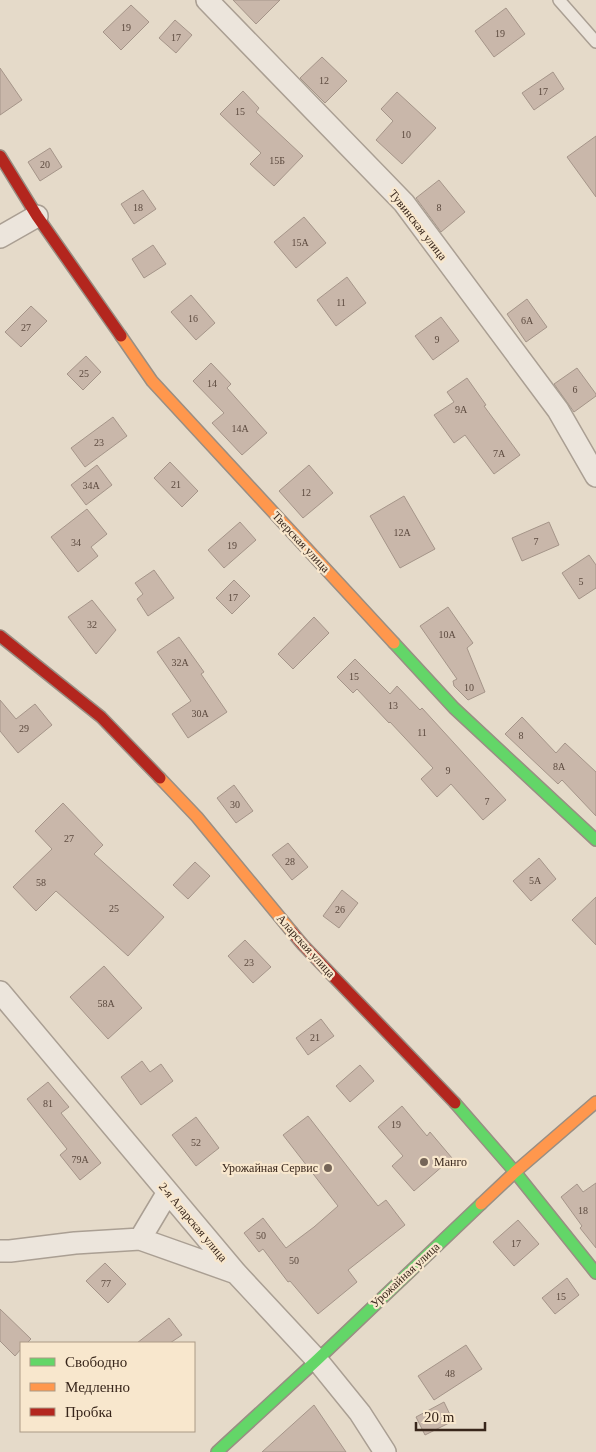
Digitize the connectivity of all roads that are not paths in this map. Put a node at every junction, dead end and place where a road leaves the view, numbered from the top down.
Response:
1 (207, 0) edge
2 (559, 0) edge
3 (596, 42) edge
4 (0, 156) edge
5 (37, 216) junction
6 (0, 236) edge
7 (596, 476) edge
8 (0, 636) edge
9 (596, 840) edge
10 (0, 992) edge
11 (596, 1102) edge
12 (515, 1172) junction
13 (168, 1192) junction
14 (140, 1239) junction
15 (0, 1251) edge
16 (236, 1273) junction
17 (596, 1273) edge
18 (317, 1360) junction
19 (217, 1452) edge
20 (385, 1452) edge

1 - 7 street, Тувинская улица
2 - 3 lane
4 - 5 street, Тверская улица
5 - 6 street
5 - 9 street, Тверская улица
8 - 12 street, Аларская улица
10 - 13 street, 2-я Аларская улица
11 - 12 street, Урожайная улица
12 - 17 street, Аларская улица
12 - 18 street, Урожайная улица
13 - 14 street
13 - 16 street, 2-я Аларская улица
14 - 15 street
14 - 16 street
16 - 18 street, 2-я Аларская улица
18 - 19 street, Урожайная улица
18 - 20 street, 2-я Аларская улица

